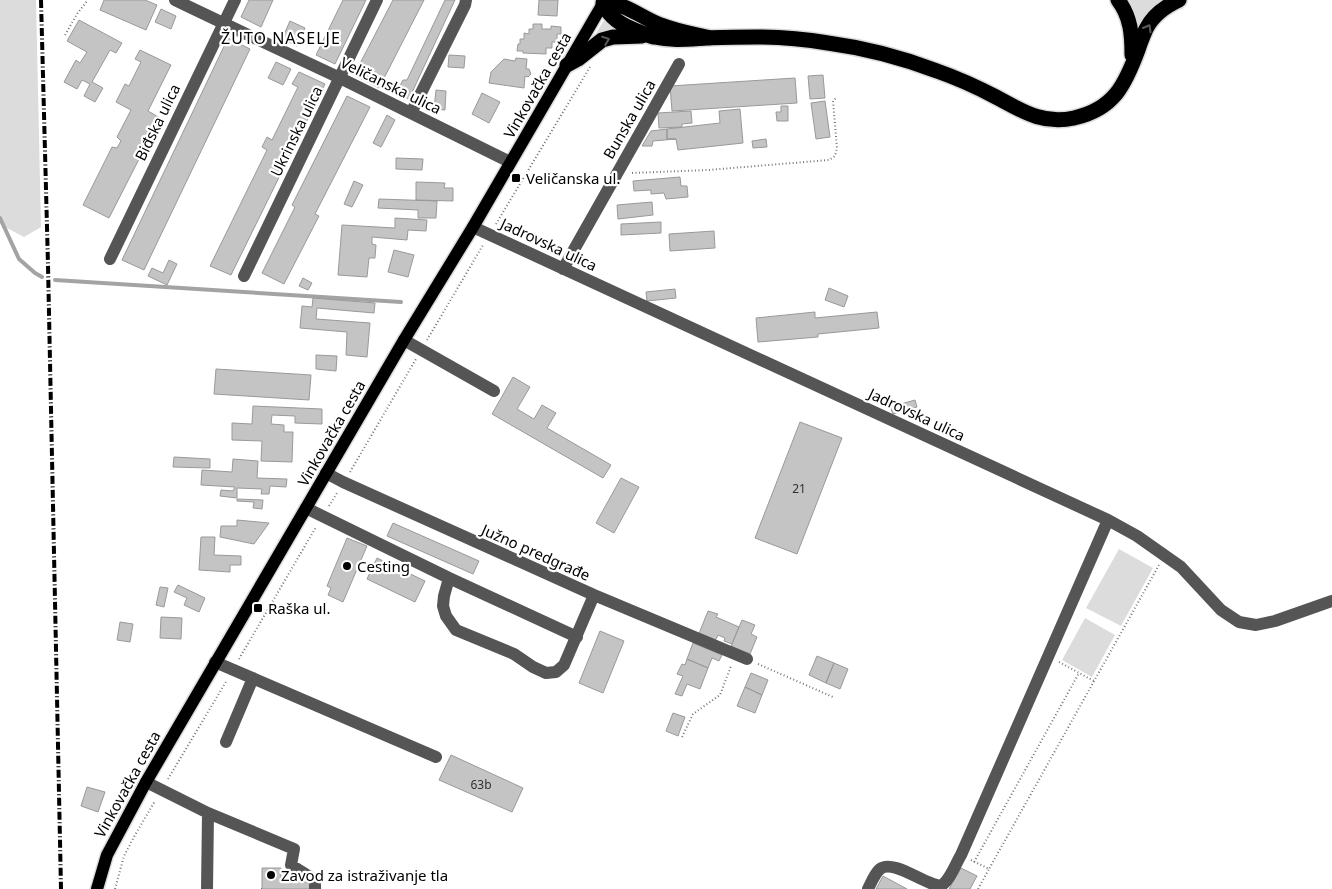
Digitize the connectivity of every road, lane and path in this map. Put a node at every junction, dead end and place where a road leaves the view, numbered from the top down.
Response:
1 (88, 0) edge
2 (175, 0) edge
3 (234, 0) edge
4 (377, 0) edge
5 (466, 0) edge
6 (1118, 0) edge
7 (1180, 0) edge
8 (604, 1) edge
9 (633, 6) edge
10 (223, 23) junction
11 (65, 35) dead end
12 (652, 37) junction
13 (710, 38) junction
14 (679, 64) dead end
15 (567, 65) junction
16 (590, 67) dead end
17 (1131, 67) junction
18 (340, 78) junction
19 (837, 96) dead end
20 (411, 113) junction
21 (510, 162) junction
22 (617, 172) junction
23 (472, 227) junction
24 (490, 235) junction
25 (110, 259) dead end
26 (563, 268) junction
27 (244, 276) dead end
28 (404, 340) junction
29 (421, 350) junction
30 (494, 391) dead end
31 (326, 473) junction
32 (343, 482) junction
33 (306, 508) junction
34 (322, 516) junction
35 (1108, 520) junction
36 (1165, 555) junction
37 (449, 578) junction
38 (594, 595) junction
39 (1332, 601) edge
40 (577, 637) junction
41 (1048, 656) junction
42 (741, 657) junction
43 (215, 662) junction
44 (233, 670) junction
45 (1079, 673) junction
46 (253, 678) junction
47 (1094, 681) junction
48 (833, 697) dead end
49 (682, 737) dead end
50 (226, 742) dead end
51 (436, 758) dead end
52 (146, 782) junction
53 (162, 790) junction
54 (208, 813) junction
55 (961, 855) junction
56 (974, 862) junction
57 (989, 869) junction
58 (97, 889) edge
59 (115, 889) edge
60 (207, 889) edge
61 (315, 889) edge
62 (868, 889) edge
63 (978, 889) edge

1 - 11 path
2 - 10 street, Veličanska ulica
3 - 10 street, Biđska ulica
4 - 18 street, Ukrinska ulica
5 - 20 street
6 - 17 highway
17 -> 7 highway
8 - 9 highway
8 - 12 highway
8 - 15 main road, Vinkovačka cesta
9 - 13 highway
10 - 18 street, Veličanska ulica
10 - 25 street, Biđska ulica
12 - 13 highway
15 -> 12 highway
13 - 17 highway
14 - 22 street, Bunska ulica
15 - 21 main road, Vinkovačka cesta
16 - 24 path
18 - 20 street, Veličanska ulica
18 - 27 street, Ukrinska ulica
19 - 22 path
20 - 21 street, Veličanska ulica
21 - 23 main road, Vinkovačka cesta
22 - 26 street, Bunska ulica
23 - 24 street, Jadrovska ulica
23 - 28 main road, Vinkovačka cesta
24 - 26 street, Jadrovska ulica
24 - 29 path
26 - 35 street, Jadrovska ulica
28 - 29 street
28 - 31 main road, Vinkovačka cesta
29 - 30 street
29 - 32 path
31 - 32 street, Južno predgrađe
31 - 33 main road, Vinkovačka cesta
32 - 34 path
32 - 38 street, Južno predgrađe
33 - 34 street
33 - 43 main road, Vinkovačka cesta
34 - 37 street
34 - 44 path
35 - 36 street, Jadrovska ulica
35 - 41 street
36 - 39 street, Jadrovska ulica
36 - 47 path
37 - 40 street
37 - 40 street
38 - 40 street
38 - 42 street, Južno predgrađe
41 - 45 path
41 - 55 street
42 - 48 path
42 - 49 path
43 - 44 street
43 - 52 main road, Vinkovačka cesta
44 - 46 street
44 - 53 path
45 - 47 path
45 - 56 path
46 - 50 street
46 - 51 street
47 - 57 path
52 - 53 street
52 - 58 main road, Vinkovačka cesta
53 - 54 street
53 - 59 path
54 - 60 street
54 - 61 street
55 - 56 path
55 - 62 street
56 - 57 path
57 - 63 path

